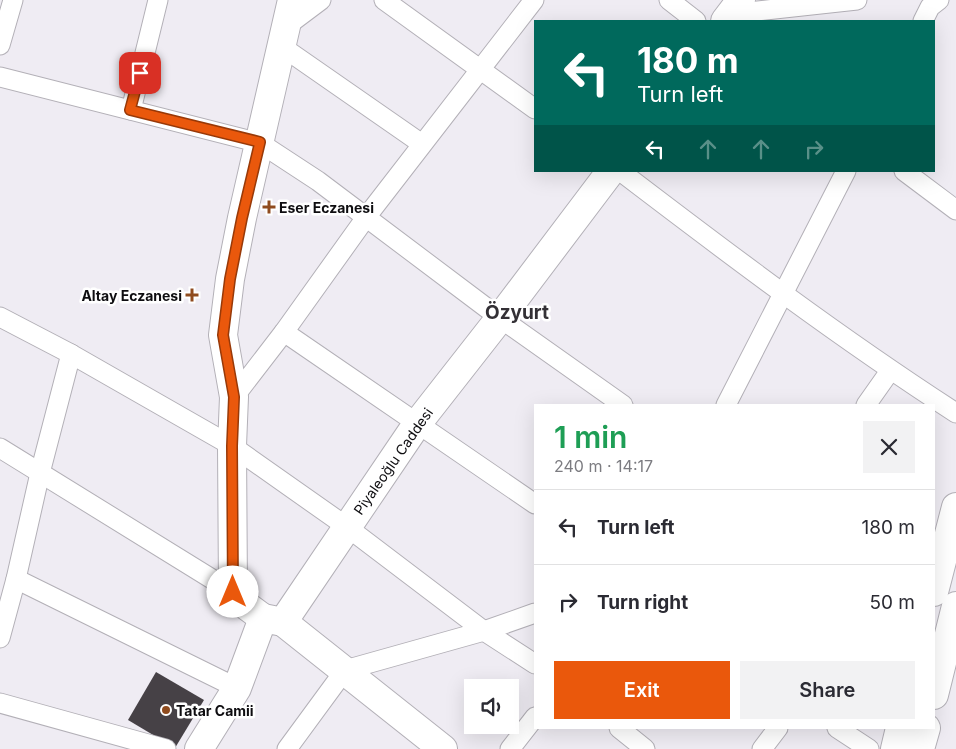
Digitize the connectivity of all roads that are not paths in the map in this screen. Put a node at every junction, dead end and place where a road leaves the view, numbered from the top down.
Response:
1 (13, 0) edge
2 (158, 0) edge
3 (292, 0) edge
4 (321, 0) edge
5 (384, 0) edge
6 (534, 0) edge
7 (669, 0) edge
8 (857, 0) edge
9 (940, 0) edge
10 (732, 12) edge
11 (695, 20) edge
12 (924, 20) edge
13 (283, 37) junction
14 (0, 44) edge
15 (481, 69) junction
16 (0, 77) edge
17 (534, 108) edge
18 (130, 110) junction
19 (260, 142) junction
20 (422, 144) junction
21 (610, 172) edge
22 (621, 172) edge
23 (845, 172) edge
24 (906, 172) edge
25 (954, 204) edge
26 (367, 216) junction
27 (782, 294) junction
28 (0, 316) edge
29 (500, 318) junction
30 (284, 332) junction
31 (71, 354) junction
32 (890, 371) junction
33 (234, 397) junction
34 (622, 404) edge
35 (727, 404) edge
36 (867, 404) edge
37 (956, 413) edge
38 (417, 424) junction
39 (232, 446) junction
40 (0, 448) edge
41 (40, 473) junction
42 (534, 503) edge
43 (949, 526) edge
44 (347, 527) junction
45 (16, 578) junction
46 (935, 588) edge
47 (233, 592) junction
48 (956, 606) edge
49 (534, 613) edge
50 (273, 620) junction
51 (942, 630) edge
52 (484, 631) junction
53 (0, 638) edge
54 (534, 663) edge
55 (345, 670) junction
56 (935, 687) edge
57 (237, 688) junction
58 (0, 703) edge
59 (534, 718) edge
60 (620, 729) edge
61 (777, 729) edge
62 (839, 729) edge
63 (900, 729) edge
64 (926, 729) edge
65 (166, 749) edge
66 (199, 749) edge
67 (287, 749) edge
68 (444, 749) edge
69 (510, 749) edge
70 (645, 749) edge
71 (762, 749) edge
72 (868, 749) edge
73 (895, 749) edge
74 (920, 749) edge

1 - 14 street
2 - 18 street
3 - 13 street
4 - 13 street
5 - 15 street
6 - 15 street
7 - 11 street
8 - 10 street
9 - 12 street
13 - 19 street
13 - 20 street
15 - 17 street
15 - 20 street
16 - 18 street
18 - 19 street
19 - 26 street
19 - 33 street
20 - 26 street
21 - 29 street, Piyaleoğlu Caddesi
22 - 27 street
23 - 27 street
24 - 25 street
26 - 29 street
26 - 30 street
27 - 32 street
27 - 35 street
28 - 31 street
29 - 34 street
29 - 38 street, Piyaleoğlu Caddesi
30 - 33 street
30 - 38 street
31 - 39 street
31 - 41 street
32 - 36 street
32 - 37 street
33 - 39 street
38 - 42 street
38 - 44 street, Piyaleoğlu Caddesi
39 - 44 street
39 - 47 street
40 - 41 street
41 - 45 street
41 - 47 street
43 - 46 street
44 - 50 street, Piyaleoğlu Caddesi
44 - 52 street
45 - 53 street
45 - 57 street
47 - 50 street
48 - 51 street
49 - 52 street
50 - 55 street
50 - 57 street, Piyaleoğlu Caddesi
51 - 56 street
52 - 54 street
52 - 55 street
55 - 67 street
55 - 68 street
57 - 66 street, Piyaleoğlu Caddesi
58 - 65 street
59 - 69 street
60 - 70 street
61 - 71 street
62 - 72 street
63 - 73 street
64 - 74 street

